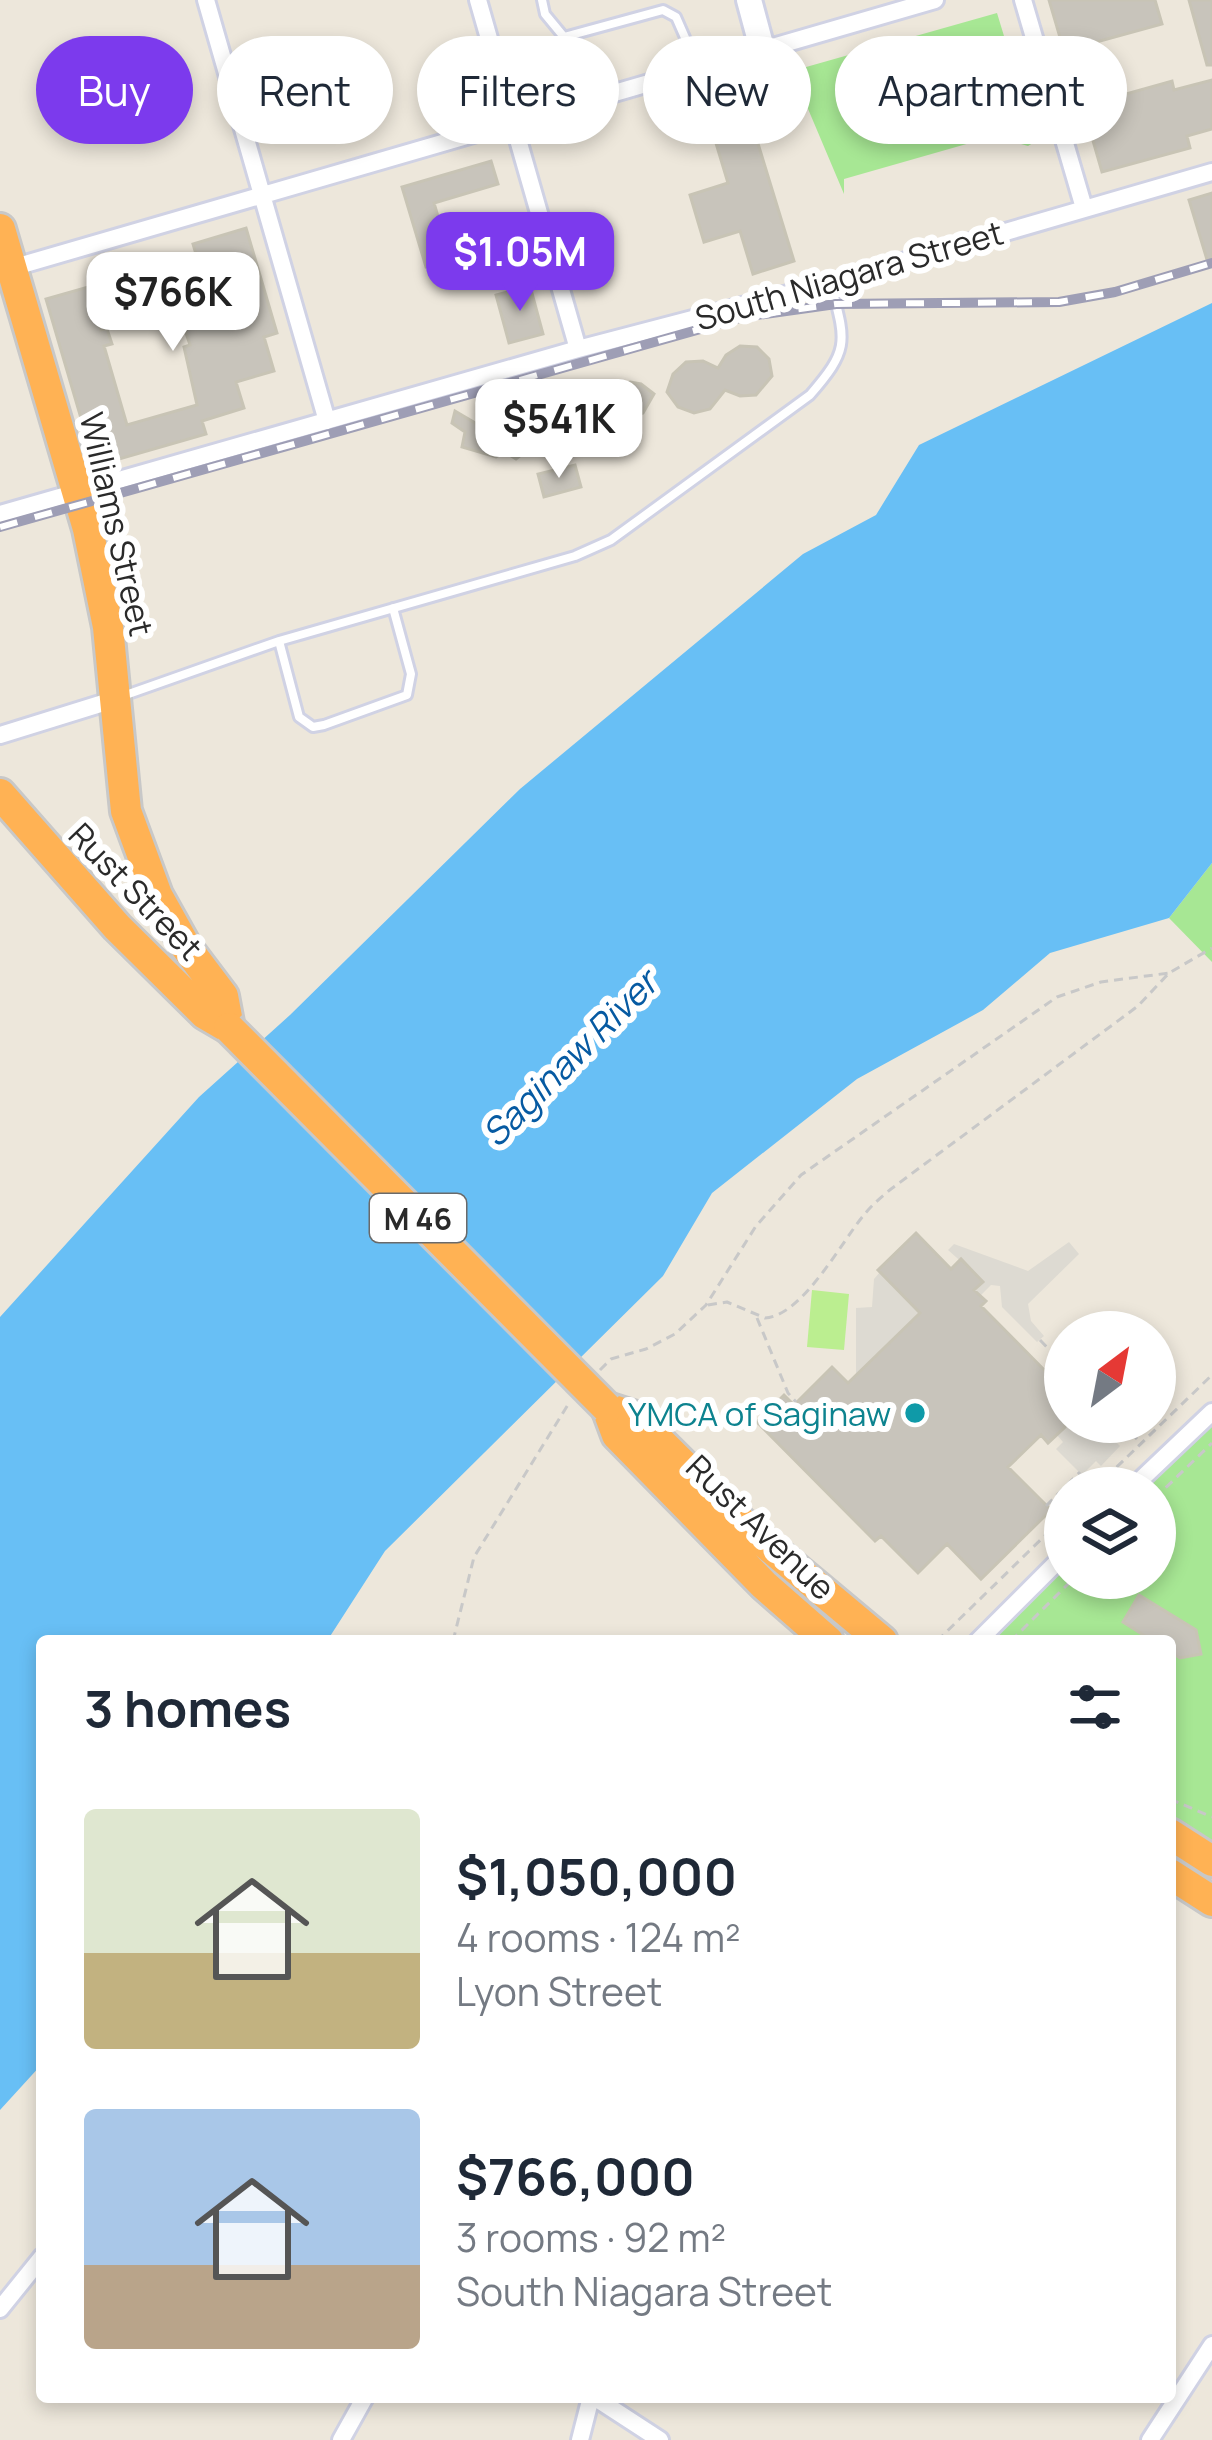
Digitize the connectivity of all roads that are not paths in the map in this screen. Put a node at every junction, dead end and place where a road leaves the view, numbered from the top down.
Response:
1 (206, 0) edge
2 (478, 0) edge
3 (542, 0) edge
4 (749, 0) edge
5 (934, 0) edge
6 (1023, 0) edge
7 (488, 36) edge
8 (685, 36) edge
9 (759, 36) edge
10 (811, 37) edge
11 (448, 144) edge
12 (519, 144) edge
13 (1212, 172) edge
14 (261, 198) junction
15 (1084, 208) junction
16 (0, 229) edge
17 (6, 269) edge
18 (830, 283) junction
19 (578, 349) junction
20 (328, 421) junction
21 (79, 491) junction
22 (0, 514) edge
23 (393, 608) junction
24 (279, 641) junction
25 (113, 700) junction
26 (0, 735) edge
27 (0, 794) edge
28 (229, 1028) junction
29 (607, 1408) junction
30 (1212, 1412) edge
31 (1154, 1467) edge
32 (1044, 1575) edge
33 (821, 1635) edge
34 (875, 1635) edge
35 (984, 1635) edge
36 (1176, 1838) edge
37 (1212, 1862) edge
38 (1176, 1878) edge
39 (1212, 1901) edge
40 (36, 2264) edge
41 (0, 2308) edge
42 (1211, 2348) edge
43 (1176, 2401) edge
44 (362, 2403) edge
45 (590, 2403) edge
46 (602, 2403) edge
47 (1175, 2403) edge
48 (346, 2438) edge
49 (580, 2440) edge
50 (661, 2440) edge
51 (1150, 2440) edge

1 - 14 street
2 - 7 street
3 - 8 lane
4 - 9 street
5 - 10 street
6 - 15 street
11 - 14 street
12 - 19 street
13 - 15 street, South Niagara Street
14 - 17 street
14 - 20 street
15 - 18 street, South Niagara Street
16 - 17 highway, Williams Street / M 46
17 - 21 highway, Williams Street / M 46
18 - 19 street, South Niagara Street
18 - 23 lane
19 - 20 street, South Niagara Street
20 - 21 street, South Niagara Street
21 - 22 street, South Niagara Street
21 - 25 highway, Williams Street / M 46
23 - 24 lane
23 - 24 lane
24 - 25 lane
25 - 26 street
25 - 28 highway, Williams Street / M 46
27 - 28 highway, Rust Street / M 46
28 - 29 highway, M 46, bridge
29 - 33 highway, Rust Avenue / M 46
29 - 34 highway, Rust Avenue / M 46
30 - 31 street
32 - 35 street
36 - 37 highway
38 - 39 highway
40 - 41 street
42 - 43 street
44 - 48 street
45 - 49 street
46 - 50 street
47 - 51 street

